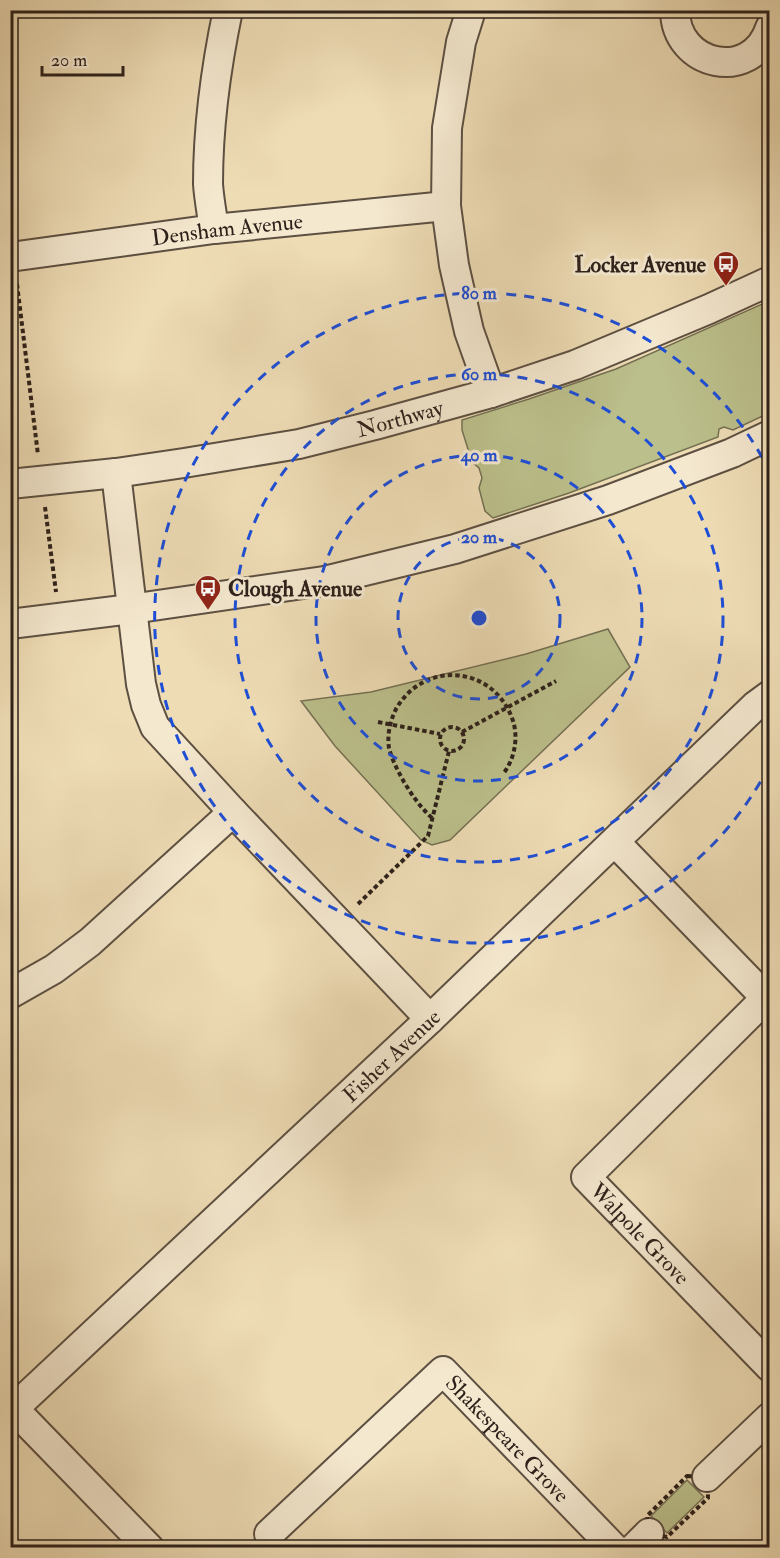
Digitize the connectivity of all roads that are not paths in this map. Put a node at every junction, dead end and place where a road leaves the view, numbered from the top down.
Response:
1 (228, 10) edge
2 (471, 10) edge
3 (675, 10) edge
4 (770, 28) edge
5 (446, 207) junction
6 (214, 229) junction
7 (13, 256) edge
8 (770, 281) edge
9 (491, 393) junction
10 (770, 435) edge
11 (116, 473) junction
12 (10, 484) edge
13 (131, 609) junction
14 (10, 624) edge
15 (770, 695) edge
16 (233, 812) junction
17 (615, 842) junction
18 (10, 994) edge
19 (768, 1000) edge
20 (430, 1019) junction
21 (770, 1367) edge
22 (12, 1409) edge
23 (770, 1417) edge
24 (706, 1477) road end
25 (269, 1543) edge
26 (149, 1548) edge
27 (614, 1548) edge

1 - 6 street
2 - 5 street
3 - 4 street
5 - 6 street, Densham Avenue
5 - 9 street
6 - 7 street, Densham Avenue
8 - 9 street, Northway
9 - 11 street, Northway
10 - 13 street
11 - 12 street, Northway
11 - 13 street
13 - 14 street
13 - 16 street
15 - 17 street, Fisher Avenue
16 - 18 street
16 - 20 street
17 - 19 street
17 - 20 street, Fisher Avenue
19 - 21 street, Walpole Grove
20 - 22 street, Fisher Avenue
22 - 26 street
23 - 24 street
25 - 27 street, Shakespeare Grove

